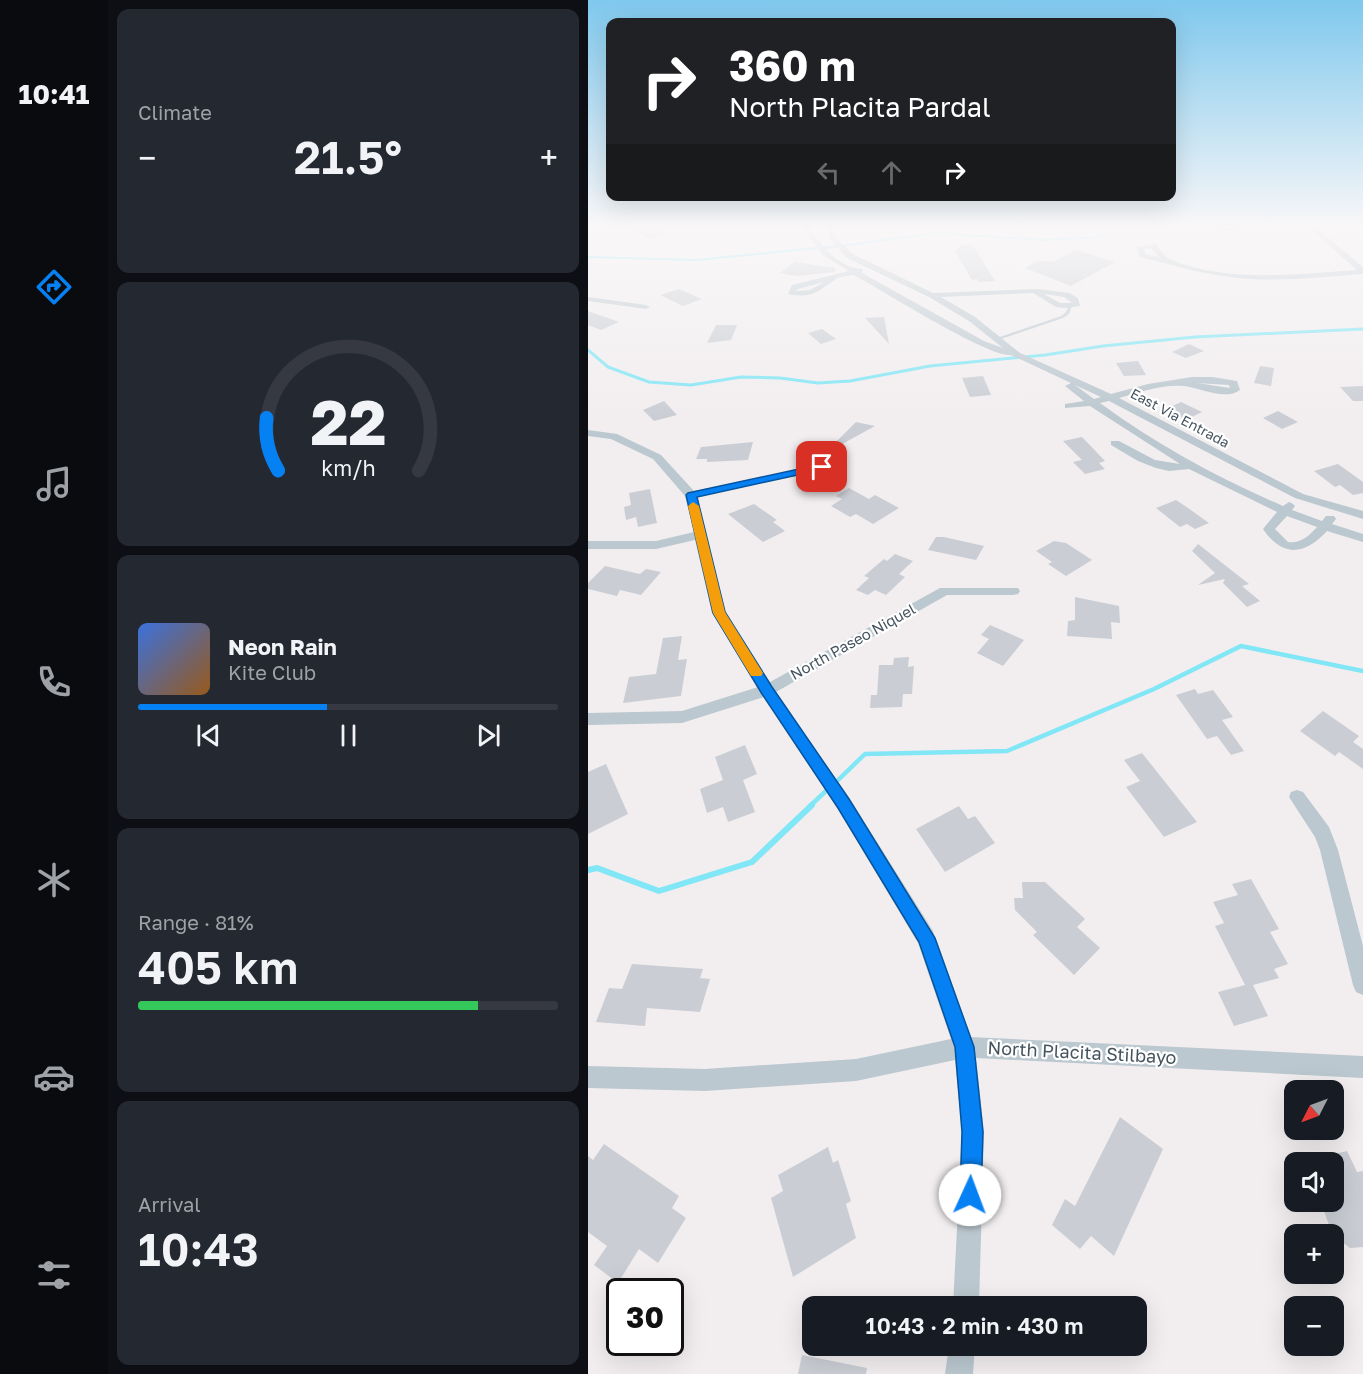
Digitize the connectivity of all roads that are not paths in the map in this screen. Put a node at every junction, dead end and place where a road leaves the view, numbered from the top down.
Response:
1 (886, 289) edge
2 (919, 289) edge
3 (932, 295) junction
4 (900, 297) junction
5 (588, 299) edge
6 (1070, 306) joint
7 (646, 307) dead end
8 (996, 339) junction
9 (1017, 355) junction
10 (1045, 369) junction
11 (1177, 382) junction
12 (1111, 398) junction
13 (1093, 404) junction
14 (1070, 406) dead end
15 (588, 433) edge
16 (1115, 443) dead end
17 (1190, 466) junction
18 (822, 467) dead end
19 (691, 495) junction
20 (1299, 496) junction
21 (1338, 507) junction
22 (1283, 511) junction
23 (1363, 515) edge
24 (1326, 526) junction
25 (699, 535) junction
26 (1363, 538) edge
27 (588, 545) edge
28 (1013, 591) dead end
29 (767, 690) junction
30 (588, 719) edge
31 (1297, 797) dead end
32 (1363, 985) edge
33 (964, 1047) junction
34 (1363, 1067) edge
35 (588, 1077) edge
36 (966, 1296) edge
37 (961, 1356) edge
38 (959, 1374) edge

1 - 4 street, East Via Entrada
2 - 3 street, East Via Entrada
3 - 4 street
3 - 6 street
3 - 8 street, East Via Entrada
4 - 9 street, East Via Entrada
5 - 7 street
6 - 8 lane
8 - 9 street, East Via Entrada
9 - 10 street, East Via Entrada
10 - 12 street, East Via Entrada
10 - 13 street, East Via Entrada
11 - 11 street
11 - 12 street
12 - 13 street
12 - 20 street, East Via Entrada
13 - 14 street
13 - 17 street, East Via Entrada
15 - 19 street
16 - 17 street
17 - 22 street, East Via Entrada
18 - 19 street
19 - 25 street
20 - 21 street, East Via Entrada
20 - 22 street
21 - 23 street, East Via Entrada
21 - 24 street
22 - 24 street, East Via Entrada
22 - 24 street
24 - 26 street, East Via Entrada
25 - 27 street
25 - 29 street
28 - 29 street, North Paseo Niquel
29 - 30 street, North Paseo Niquel
29 - 33 street
31 - 32 street
33 - 34 street, North Placita Stilbayo
33 - 35 street, North Placita Stilbayo
33 - 36 street
37 - 38 street

